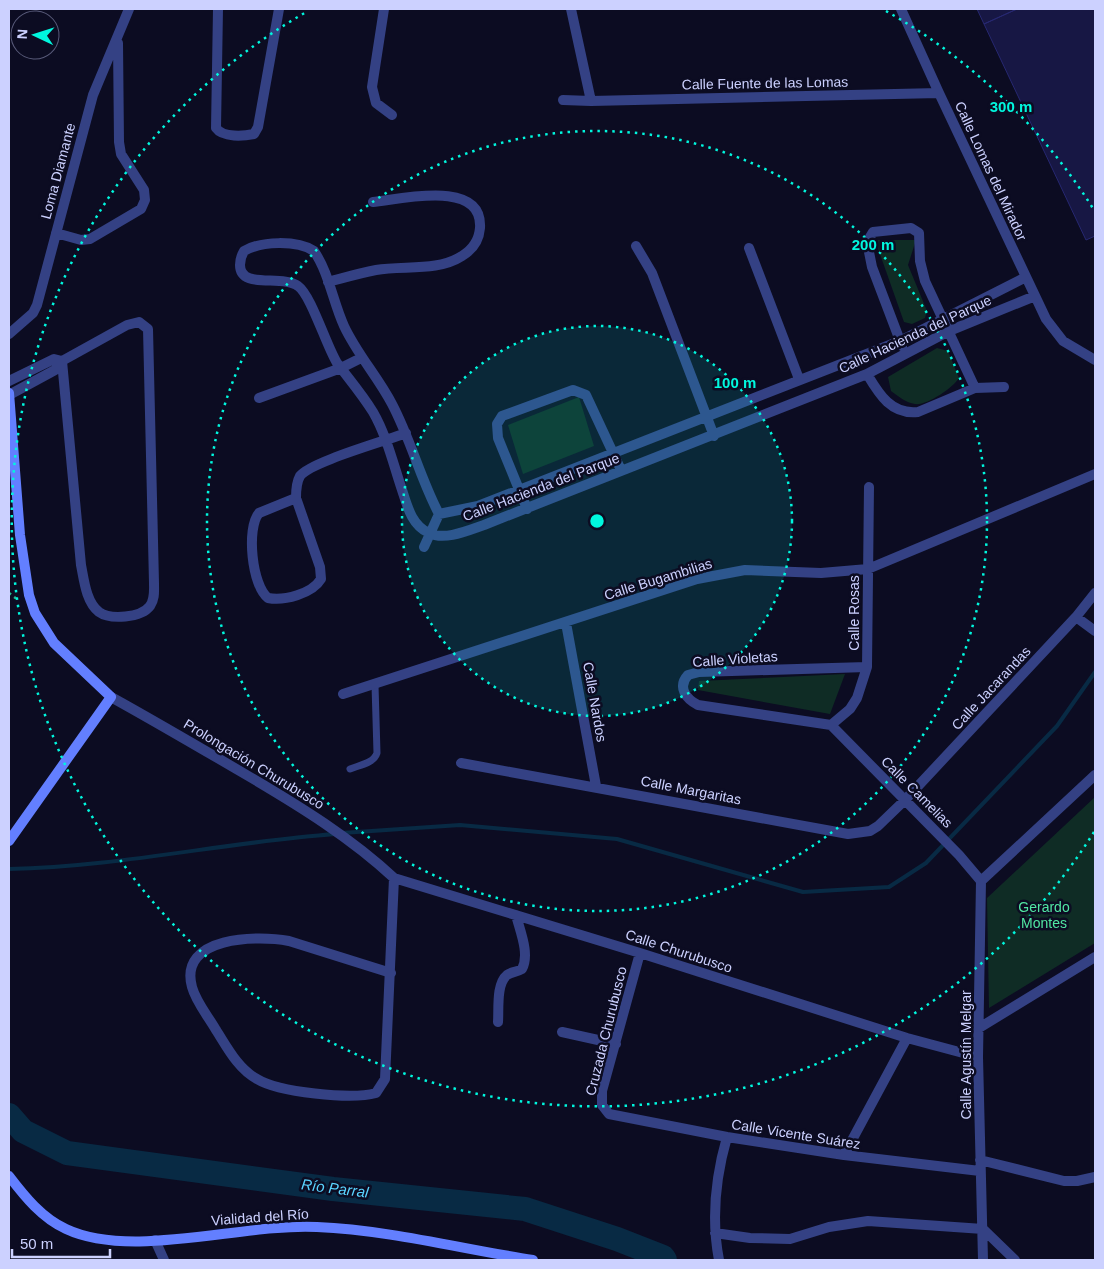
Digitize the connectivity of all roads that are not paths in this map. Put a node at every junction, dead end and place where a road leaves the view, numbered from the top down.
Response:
1 (129, 9) edge
2 (218, 9) edge
3 (279, 9) edge
4 (384, 9) edge
5 (570, 9) edge
6 (901, 9) edge
7 (118, 40) junction
8 (939, 93) junction
9 (563, 100) dead end
10 (591, 101) junction
11 (392, 115) dead end
12 (373, 202) dead end
13 (56, 233) junction
14 (636, 246) dead end
15 (748, 248) dead end
16 (1026, 278) junction
17 (328, 282) junction
18 (1035, 296) junction
19 (943, 317) junction
20 (949, 331) junction
21 (9, 334) edge
22 (900, 341) junction
23 (906, 354) junction
24 (361, 358) junction
25 (1095, 360) edge
26 (62, 361) junction
27 (341, 368) junction
28 (867, 374) junction
29 (799, 379) junction
30 (9, 381) edge
31 (1004, 387) dead end
32 (975, 388) junction
33 (9, 394) edge
34 (259, 398) dead end
35 (705, 415) junction
36 (406, 433) junction
37 (714, 436) junction
38 (385, 441) junction
39 (613, 452) junction
40 (621, 470) junction
41 (1095, 474) edge
42 (869, 487) dead end
43 (519, 488) junction
44 (296, 498) junction
45 (527, 509) junction
46 (439, 514) junction
47 (430, 534) junction
48 (424, 547) dead end
49 (868, 569) junction
50 (1095, 593) edge
51 (1076, 616) junction
52 (566, 623) junction
53 (1095, 631) edge
54 (867, 667) junction
55 (375, 685) junction
56 (343, 694) dead end
57 (111, 698) junction
58 (830, 725) junction
59 (461, 763) dead end
60 (350, 769) dead end
61 (1095, 775) edge
62 (596, 786) junction
63 (905, 800) junction
64 (9, 841) edge
65 (378, 862) joint
66 (394, 878) junction
67 (981, 881) junction
68 (516, 915) junction
69 (640, 953) junction
70 (1095, 957) edge
71 (391, 973) junction
72 (498, 1022) dead end
73 (979, 1028) junction
74 (562, 1032) dead end
75 (908, 1038) junction
76 (616, 1044) junction
77 (978, 1057) junction
78 (609, 1114) joint
79 (727, 1137) junction
80 (844, 1156) junction
81 (980, 1160) junction
82 (980, 1171) junction
83 (9, 1176) edge
84 (1095, 1177) edge
85 (983, 1229) junction
86 (715, 1233) junction
87 (155, 1240) junction
88 (164, 1260) edge
89 (533, 1260) edge
90 (718, 1260) edge
91 (983, 1260) edge
92 (1013, 1260) edge

1 - 7 street, Loma Diamante
2 - 3 street
4 - 11 street
5 - 10 street
6 - 8 street, Calle Lomas del Mirador
7 - 13 street, Loma Diamante
7 - 13 street
8 - 10 street, Calle Fuente de las Lomas
8 - 16 street, Calle Lomas del Mirador
9 - 10 street, Calle Fuente de las Lomas
12 - 17 street
13 - 21 street, Loma Diamante
14 - 35 street
15 - 29 street
16 - 18 street, Calle Lomas del Mirador
16 - 19 street, Calle Hacienda del Parque
17 - 24 street
17 - 27 street
18 - 20 street, Calle Hacienda del Parque
18 - 25 street, Calle Lomas del Mirador
19 - 20 street
19 - 22 street, Calle Hacienda del Parque
19 - 22 street
20 - 23 street, Calle Hacienda del Parque
20 - 32 street
22 - 23 street
22 - 29 street, Calle Hacienda del Parque
23 - 28 street, Calle Hacienda del Parque
24 - 27 street
24 - 36 street
26 - 26 street
26 - 30 street
26 - 33 street
27 - 34 street
27 - 38 street
28 - 32 street
28 - 37 street, Calle Hacienda del Parque
29 - 35 street, Calle Hacienda del Parque
31 - 32 street
33 - 57 main road, Prolongación Churubusco
35 - 37 street
35 - 39 street, Calle Hacienda del Parque
36 - 38 street
36 - 46 street
37 - 40 street, Calle Hacienda del Parque
38 - 44 street
38 - 47 street
39 - 40 street
39 - 43 street, Calle Hacienda del Parque
39 - 43 street
40 - 45 street, Calle Hacienda del Parque
41 - 49 street, Calle Bugambilias
42 - 49 street, Calle Rosas
43 - 45 street
43 - 46 street, Calle Hacienda del Parque
44 - 44 street
45 - 47 street, Calle Hacienda del Parque
46 - 47 street
47 - 48 street
49 - 52 street, Calle Bugambilias
49 - 54 street, Calle Rosas
50 - 51 street, Calle Jacarandas
51 - 53 street
51 - 63 street, Calle Jacarandas
52 - 55 street, Calle Bugambilias
52 - 62 street, Calle Nardos
54 - 58 street, Calle Rosas
54 - 58 street, Calle Violetas
55 - 56 street, Calle Bugambilias
55 - 60 lane
57 - 64 main road
57 - 65 street, Prolongación Churubusco
58 - 63 street, Calle Camelias
59 - 62 street, Calle Margaritas
61 - 67 street
62 - 63 street, Calle Margaritas
63 - 67 street, Calle Camelias
65 - 66 street, Calle Churubusco
66 - 68 street, Calle Churubusco
66 - 71 street
67 - 73 street, Calle Agustín Melgar
68 - 69 street, Calle Churubusco
68 - 72 street
69 - 75 street, Calle Churubusco
69 - 76 street, Cruzada Churubusco
70 - 73 street
71 - 71 street
73 - 77 street, Calle Agustín Melgar
74 - 76 street
75 - 77 street, Calle Churubusco
75 - 80 street
76 - 78 street, Cruzada Churubusco
77 - 81 street, Calle Agustín Melgar
78 - 79 street, Calle Vicente Suárez
79 - 80 street, Calle Vicente Suárez
79 - 86 street
80 - 82 street, Calle Vicente Suárez
81 - 82 street, Calle Agustín Melgar
81 - 84 street
82 - 85 street, Calle Agustín Melgar
83 - 87 main road, Vialidad del Río
85 - 86 street
85 - 91 street, Calle Agustín Melgar
85 - 92 street
86 - 90 street
87 - 88 street
87 - 89 main road, Vialidad del Río

